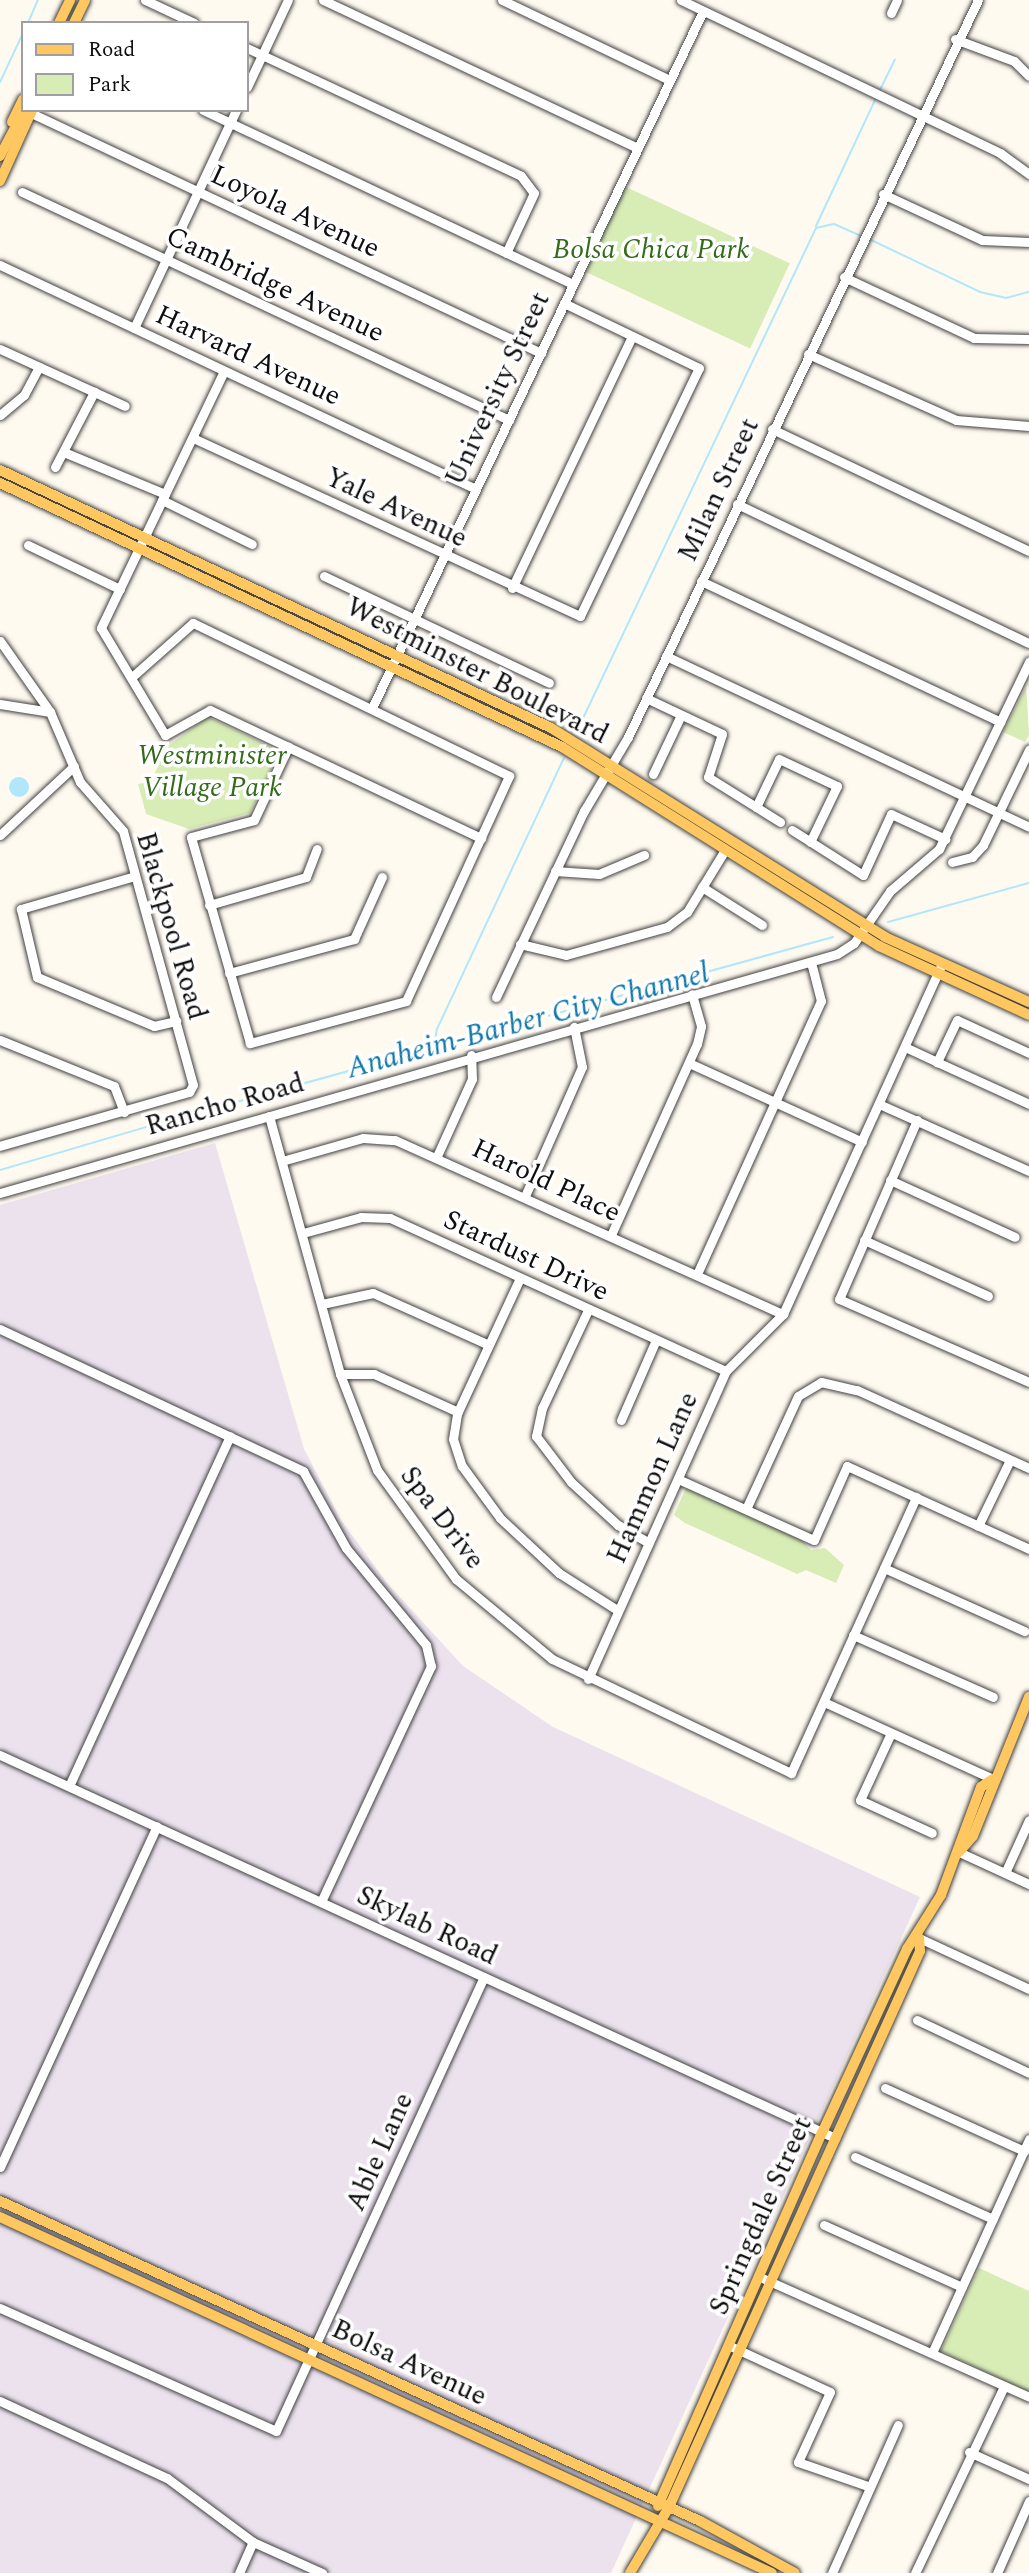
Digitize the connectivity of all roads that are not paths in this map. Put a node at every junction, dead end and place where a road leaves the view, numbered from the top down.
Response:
1 (70, 0) edge
2 (85, 0) edge
3 (145, 0) edge
4 (288, 0) edge
5 (323, 0) edge
6 (502, 0) edge
7 (681, 0) edge
8 (897, 0) edge
9 (978, 0) edge
10 (702, 13) junction
11 (891, 13) dead end
12 (60, 21) edge
13 (75, 21) edge
14 (190, 21) edge
15 (955, 40) junction
16 (248, 48) edge
17 (262, 55) junction
18 (1029, 76) edge
19 (670, 80) junction
20 (248, 85) edge
21 (21, 103) edge
22 (29, 112) edge
23 (31, 112) edge
24 (33, 112) edge
25 (208, 112) edge
26 (235, 112) edge
27 (919, 116) junction
28 (230, 123) junction
29 (0, 147) edge
30 (638, 148) junction
31 (0, 156) edge
32 (1029, 174) edge
33 (0, 181) edge
34 (22, 192) dead end
35 (198, 192) junction
36 (883, 194) junction
37 (1029, 242) edge
38 (506, 253) junction
39 (166, 259) junction
40 (0, 265) edge
41 (844, 277) junction
42 (573, 284) junction
43 (564, 303) junction
44 (134, 328) junction
45 (632, 336) junction
46 (1029, 339) edge
47 (0, 349) edge
48 (541, 353) junction
49 (808, 354) junction
50 (39, 367) junction
51 (225, 371) junction
52 (94, 392) junction
53 (125, 406) dead end
54 (0, 415) edge
55 (509, 420) junction
56 (1029, 426) edge
57 (772, 429) junction
58 (193, 438) junction
59 (66, 453) junction
60 (55, 467) dead end
61 (0, 470) edge
62 (0, 483) edge
63 (476, 489) junction
64 (164, 497) junction
65 (737, 504) junction
66 (145, 536) junction
67 (252, 544) dead end
68 (28, 545) dead end
69 (139, 548) junction
70 (1029, 551) edge
71 (444, 556) junction
72 (324, 576) dead end
73 (701, 581) junction
74 (120, 589) junction
75 (512, 589) junction
76 (414, 619) junction
77 (0, 641) edge
78 (1029, 643) edge
79 (398, 654) junction
80 (666, 656) junction
81 (1029, 662) edge
82 (392, 666) junction
83 (133, 676) junction
84 (550, 682) dead end
85 (646, 698) junction
86 (0, 704) edge
87 (372, 708) junction
88 (50, 712) junction
89 (681, 715) junction
90 (1000, 722) junction
91 (288, 747) junction
92 (1029, 750) edge
93 (74, 766) junction
94 (609, 769) junction
95 (653, 774) dead end
96 (966, 797) junction
97 (756, 807) junction
98 (999, 813) junction
99 (780, 822) dead end
100 (1029, 827) edge
101 (792, 830) dead end
102 (0, 835) edge
103 (481, 838) junction
104 (945, 839) junction
105 (810, 842) junction
106 (317, 849) dead end
107 (725, 850) junction
108 (644, 855) dead end
109 (952, 862) dead end
110 (555, 871) junction
111 (135, 876) junction
112 (382, 877) dead end
113 (702, 887) junction
114 (209, 905) junction
115 (762, 925) dead end
116 (863, 930) junction
117 (520, 944) junction
118 (811, 961) junction
119 (940, 969) junction
120 (229, 973) junction
121 (692, 994) junction
122 (496, 998) dead end
123 (1028, 1008) edge
124 (176, 1021) junction
125 (574, 1027) junction
126 (0, 1040) edge
127 (905, 1047) junction
128 (1029, 1053) edge
129 (471, 1055) junction
130 (937, 1062) junction
131 (689, 1063) junction
132 (776, 1103) junction
133 (879, 1104) junction
134 (1029, 1104) edge
135 (124, 1112) junction
136 (269, 1116) junction
137 (916, 1120) junction
138 (862, 1142) junction
139 (0, 1146) edge
140 (438, 1156) junction
141 (282, 1161) junction
142 (1029, 1171) edge
143 (890, 1180) junction
144 (0, 1193) edge
145 (525, 1196) junction
146 (303, 1233) junction
147 (611, 1236) junction
148 (1015, 1237) dead end
149 (864, 1240) junction
150 (697, 1274) junction
151 (520, 1278) junction
152 (988, 1296) dead end
153 (322, 1304) junction
154 (588, 1310) junction
155 (783, 1314) junction
156 (0, 1329) edge
157 (656, 1340) junction
158 (488, 1344) junction
159 (726, 1371) junction
160 (340, 1374) junction
161 (1028, 1381) edge
162 (458, 1412) junction
163 (621, 1420) dead end
164 (230, 1436) junction
165 (1010, 1460) junction
166 (1029, 1468) edge
167 (678, 1479) junction
168 (916, 1497) junction
169 (746, 1509) junction
170 (978, 1526) junction
171 (648, 1542) junction
172 (1029, 1549) edge
173 (884, 1568) junction
174 (617, 1610) junction
175 (1024, 1632) dead end
176 (853, 1635) junction
177 (588, 1679) junction
178 (993, 1697) dead end
179 (1029, 1697) edge
180 (824, 1702) junction
181 (891, 1732) junction
182 (0, 1755) edge
183 (992, 1779) junction
184 (65, 1784) junction
185 (1029, 1820) edge
186 (157, 1826) junction
187 (932, 1833) dead end
188 (959, 1852) junction
189 (1005, 1873) junction
190 (1029, 1884) edge
191 (321, 1902) junction
192 (919, 1938) junction
193 (901, 1964) junction
194 (908, 1975) junction
195 (485, 1977) junction
196 (1029, 1989) edge
197 (917, 2020) dead end
198 (1029, 2073) edge
199 (885, 2088) dead end
200 (822, 2133) junction
201 (835, 2138) junction
202 (1029, 2139) edge
203 (1024, 2151) junction
204 (855, 2157) dead end
205 (0, 2167) edge
206 (0, 2201) edge
207 (0, 2217) edge
208 (993, 2219) junction
209 (824, 2225) dead end
210 (766, 2278) junction
211 (962, 2287) junction
212 (0, 2308) edge
213 (316, 2345) junction
214 (728, 2345) junction
215 (739, 2350) junction
216 (932, 2353) junction
217 (310, 2358) junction
218 (1004, 2386) junction
219 (1029, 2397) edge
220 (0, 2401) edge
221 (898, 2425) dead end
222 (464, 2430) junction
223 (522, 2440) junction
224 (969, 2452) junction
225 (1029, 2479) edge
226 (870, 2487) junction
227 (1029, 2501) edge
228 (658, 2502) junction
229 (669, 2507) junction
230 (659, 2519) junction
231 (253, 2542) junction
232 (239, 2573) edge
233 (322, 2573) edge
234 (630, 2573) edge
235 (772, 2573) edge
236 (794, 2573) edge
237 (832, 2573) edge
238 (915, 2573) edge
239 (997, 2573) edge

1 - 12 main road
2 - 13 main road
3 - 14 street
4 - 17 street
5 - 30 street
6 - 19 street
7 - 10 street
8 - 11 street
9 - 15 street, Milan Street
10 - 19 street, University Street
10 - 27 street
15 - 18 street
15 - 27 street, Milan Street
16 - 17 street
17 - 20 street
17 - 38 street
19 - 30 street, University Street
21 - 29 main road
22 - 31 main road
23 - 33 main road
24 - 35 street, Loyola Avenue
25 - 28 street
26 - 28 street
27 - 32 street
27 - 36 street, Milan Street
28 - 35 street
28 - 38 street
30 - 42 street, University Street
34 - 39 street, Cambridge Avenue
35 - 39 street
35 - 48 street, Loyola Avenue
36 - 37 street
36 - 41 street, Milan Street
38 - 42 street
39 - 44 street
39 - 55 street, Cambridge Avenue
40 - 44 street, Harvard Avenue
41 - 46 street
41 - 49 street, Milan Street
42 - 43 street, University Street
43 - 45 street
43 - 48 street, University Street
44 - 51 street, Harvard Avenue
45 - 75 street
45 - 75 street, Yale Avenue
47 - 50 street
48 - 55 street, University Street
49 - 56 street
49 - 57 street, Milan Street
50 - 52 street
50 - 54 street
51 - 58 street
51 - 63 street, Harvard Avenue
52 - 53 street
52 - 59 street
55 - 63 street, University Street
57 - 65 street, Milan Street
57 - 70 street
58 - 64 street
58 - 71 street, Yale Avenue
59 - 60 street
59 - 64 street
61 - 66 main road, Westminster Boulevard
62 - 69 main road, Westminster Boulevard
63 - 71 street, University Street
64 - 66 street
64 - 67 street
65 - 73 street, Milan Street
65 - 78 street
66 - 69 street
66 - 79 main road, Westminster Boulevard
68 - 74 street
69 - 74 street
69 - 82 main road, Westminster Boulevard
71 - 75 street, Yale Avenue
71 - 76 street, University Street
72 - 76 street
73 - 80 street, Milan Street
73 - 90 street
74 - 83 street
76 - 79 street, University Street
76 - 84 street
77 - 88 street, Blackpool Road
79 - 82 street, University Street
79 - 94 main road, Westminster Boulevard
80 - 85 street, Milan Street
80 - 96 street
81 - 90 street, Rancho Road
82 - 87 street, University Street
82 - 94 main road, Westminster Boulevard
83 - 87 street
83 - 91 street
85 - 89 street
85 - 94 street, Milan Street
86 - 88 street
87 - 103 street
88 - 93 street, Blackpool Road
89 - 95 street
89 - 97 street
90 - 96 street, Rancho Road
91 - 103 street
91 - 114 street
92 - 98 street
93 - 102 street
93 - 111 street, Blackpool Road
94 - 107 main road, Westminster Boulevard
94 - 110 street, Milan Street
94 - 116 main road, Westminster Boulevard
96 - 98 street
96 - 104 street, Rancho Road
97 - 99 street
97 - 105 street
98 - 100 street
98 - 109 street
101 - 105 street
103 - 120 street
104 - 105 street
104 - 116 street, Rancho Road
106 - 114 street
107 - 113 street
107 - 116 main road, Westminster Boulevard
108 - 110 street
110 - 117 street, Milan Street
111 - 124 street, Blackpool Road
111 - 124 street
112 - 120 street
113 - 115 street
113 - 117 street
114 - 120 street
116 - 118 street, Rancho Road
116 - 119 main road, Westminster Boulevard
117 - 122 street, Milan Street
118 - 121 street, Rancho Road
118 - 132 street
119 - 123 main road, Westminster Boulevard
119 - 127 street
121 - 125 street, Rancho Road
121 - 131 street
124 - 135 street, Blackpool Road
125 - 129 street, Rancho Road
125 - 145 street
126 - 135 street
127 - 130 street
127 - 133 street
128 - 130 street
129 - 136 street, Rancho Road
129 - 140 street
130 - 134 street
131 - 132 street
131 - 147 street
132 - 138 street
132 - 150 street
133 - 137 street
133 - 138 street
135 - 139 street
136 - 141 street, Spa Drive
136 - 144 street, Rancho Road
137 - 142 street
137 - 143 street
138 - 155 street
140 - 141 street, Harold Place
140 - 145 street, Harold Place
141 - 146 street, Spa Drive
143 - 148 street
143 - 149 street
145 - 147 street, Harold Place
146 - 151 street, Stardust Drive
146 - 153 street, Spa Drive
147 - 150 street, Harold Place
149 - 152 street
149 - 161 street
150 - 155 street, Harold Place
151 - 154 street, Stardust Drive
151 - 158 street
153 - 158 street
153 - 160 street, Spa Drive
154 - 157 street, Stardust Drive
154 - 171 street
155 - 159 street, Hammon Lane
156 - 164 street
157 - 159 street, Stardust Drive
157 - 163 street
158 - 162 street
159 - 167 street, Hammon Lane
160 - 162 street
160 - 177 street, Spa Drive
162 - 174 street
164 - 184 street
164 - 191 street
165 - 166 street
165 - 169 street
165 - 170 street
167 - 169 street
167 - 171 street, Hammon Lane
168 - 169 street
168 - 170 street
168 - 173 street
170 - 172 street
171 - 174 street, Hammon Lane
173 - 175 street
173 - 176 street
174 - 177 street, Hammon Lane
176 - 178 street
176 - 180 street
177 - 180 street, Spa Drive
179 - 183 main road, Springdale Street
180 - 181 street
181 - 183 street
181 - 187 street
182 - 184 street, Skylab Road
183 - 188 main road, Springdale Street
184 - 186 street, Skylab Road
185 - 189 street
186 - 191 street, Skylab Road
186 - 205 street
188 - 189 street
188 - 192 main road, Springdale Street
189 - 190 street
191 - 195 street, Skylab Road
192 - 193 main road, Springdale Street
192 - 194 main road, Springdale Street
192 - 196 street
193 - 194 main road
193 - 200 main road, Springdale Street
194 - 201 main road, Springdale Street
195 - 200 street, Skylab Road
195 - 213 street, Able Lane
197 - 198 street
199 - 203 street
200 - 201 street, Skylab Road
200 - 210 main road, Springdale Street
201 - 210 main road, Springdale Street
202 - 203 street
203 - 208 street
204 - 208 street
206 - 213 main road, Bolsa Avenue
207 - 217 main road, Bolsa Avenue
208 - 211 street
209 - 211 street
210 - 214 main road, Springdale Street
210 - 215 main road, Springdale Street
210 - 216 street
211 - 216 street
212 - 217 street, Able Lane
213 - 217 street, Able Lane
213 - 223 main road, Bolsa Avenue
214 - 215 street
214 - 228 main road, Springdale Street
215 - 226 street
215 - 229 main road, Springdale Street
216 - 218 street
217 - 222 main road, Bolsa Avenue
218 - 219 street
218 - 224 street
220 - 231 street
221 - 226 street
222 - 223 main road
222 - 230 main road, Bolsa Avenue
223 - 228 main road, Bolsa Avenue
224 - 225 street
224 - 238 street
226 - 237 street
227 - 239 street
228 - 229 main road, Bolsa Avenue
228 - 230 main road, Springdale Street
229 - 230 main road, Springdale Street
229 - 236 main road, Bolsa Avenue
230 - 234 main road, Springdale Street
230 - 235 main road, Bolsa Avenue
231 - 232 street
231 - 233 street

